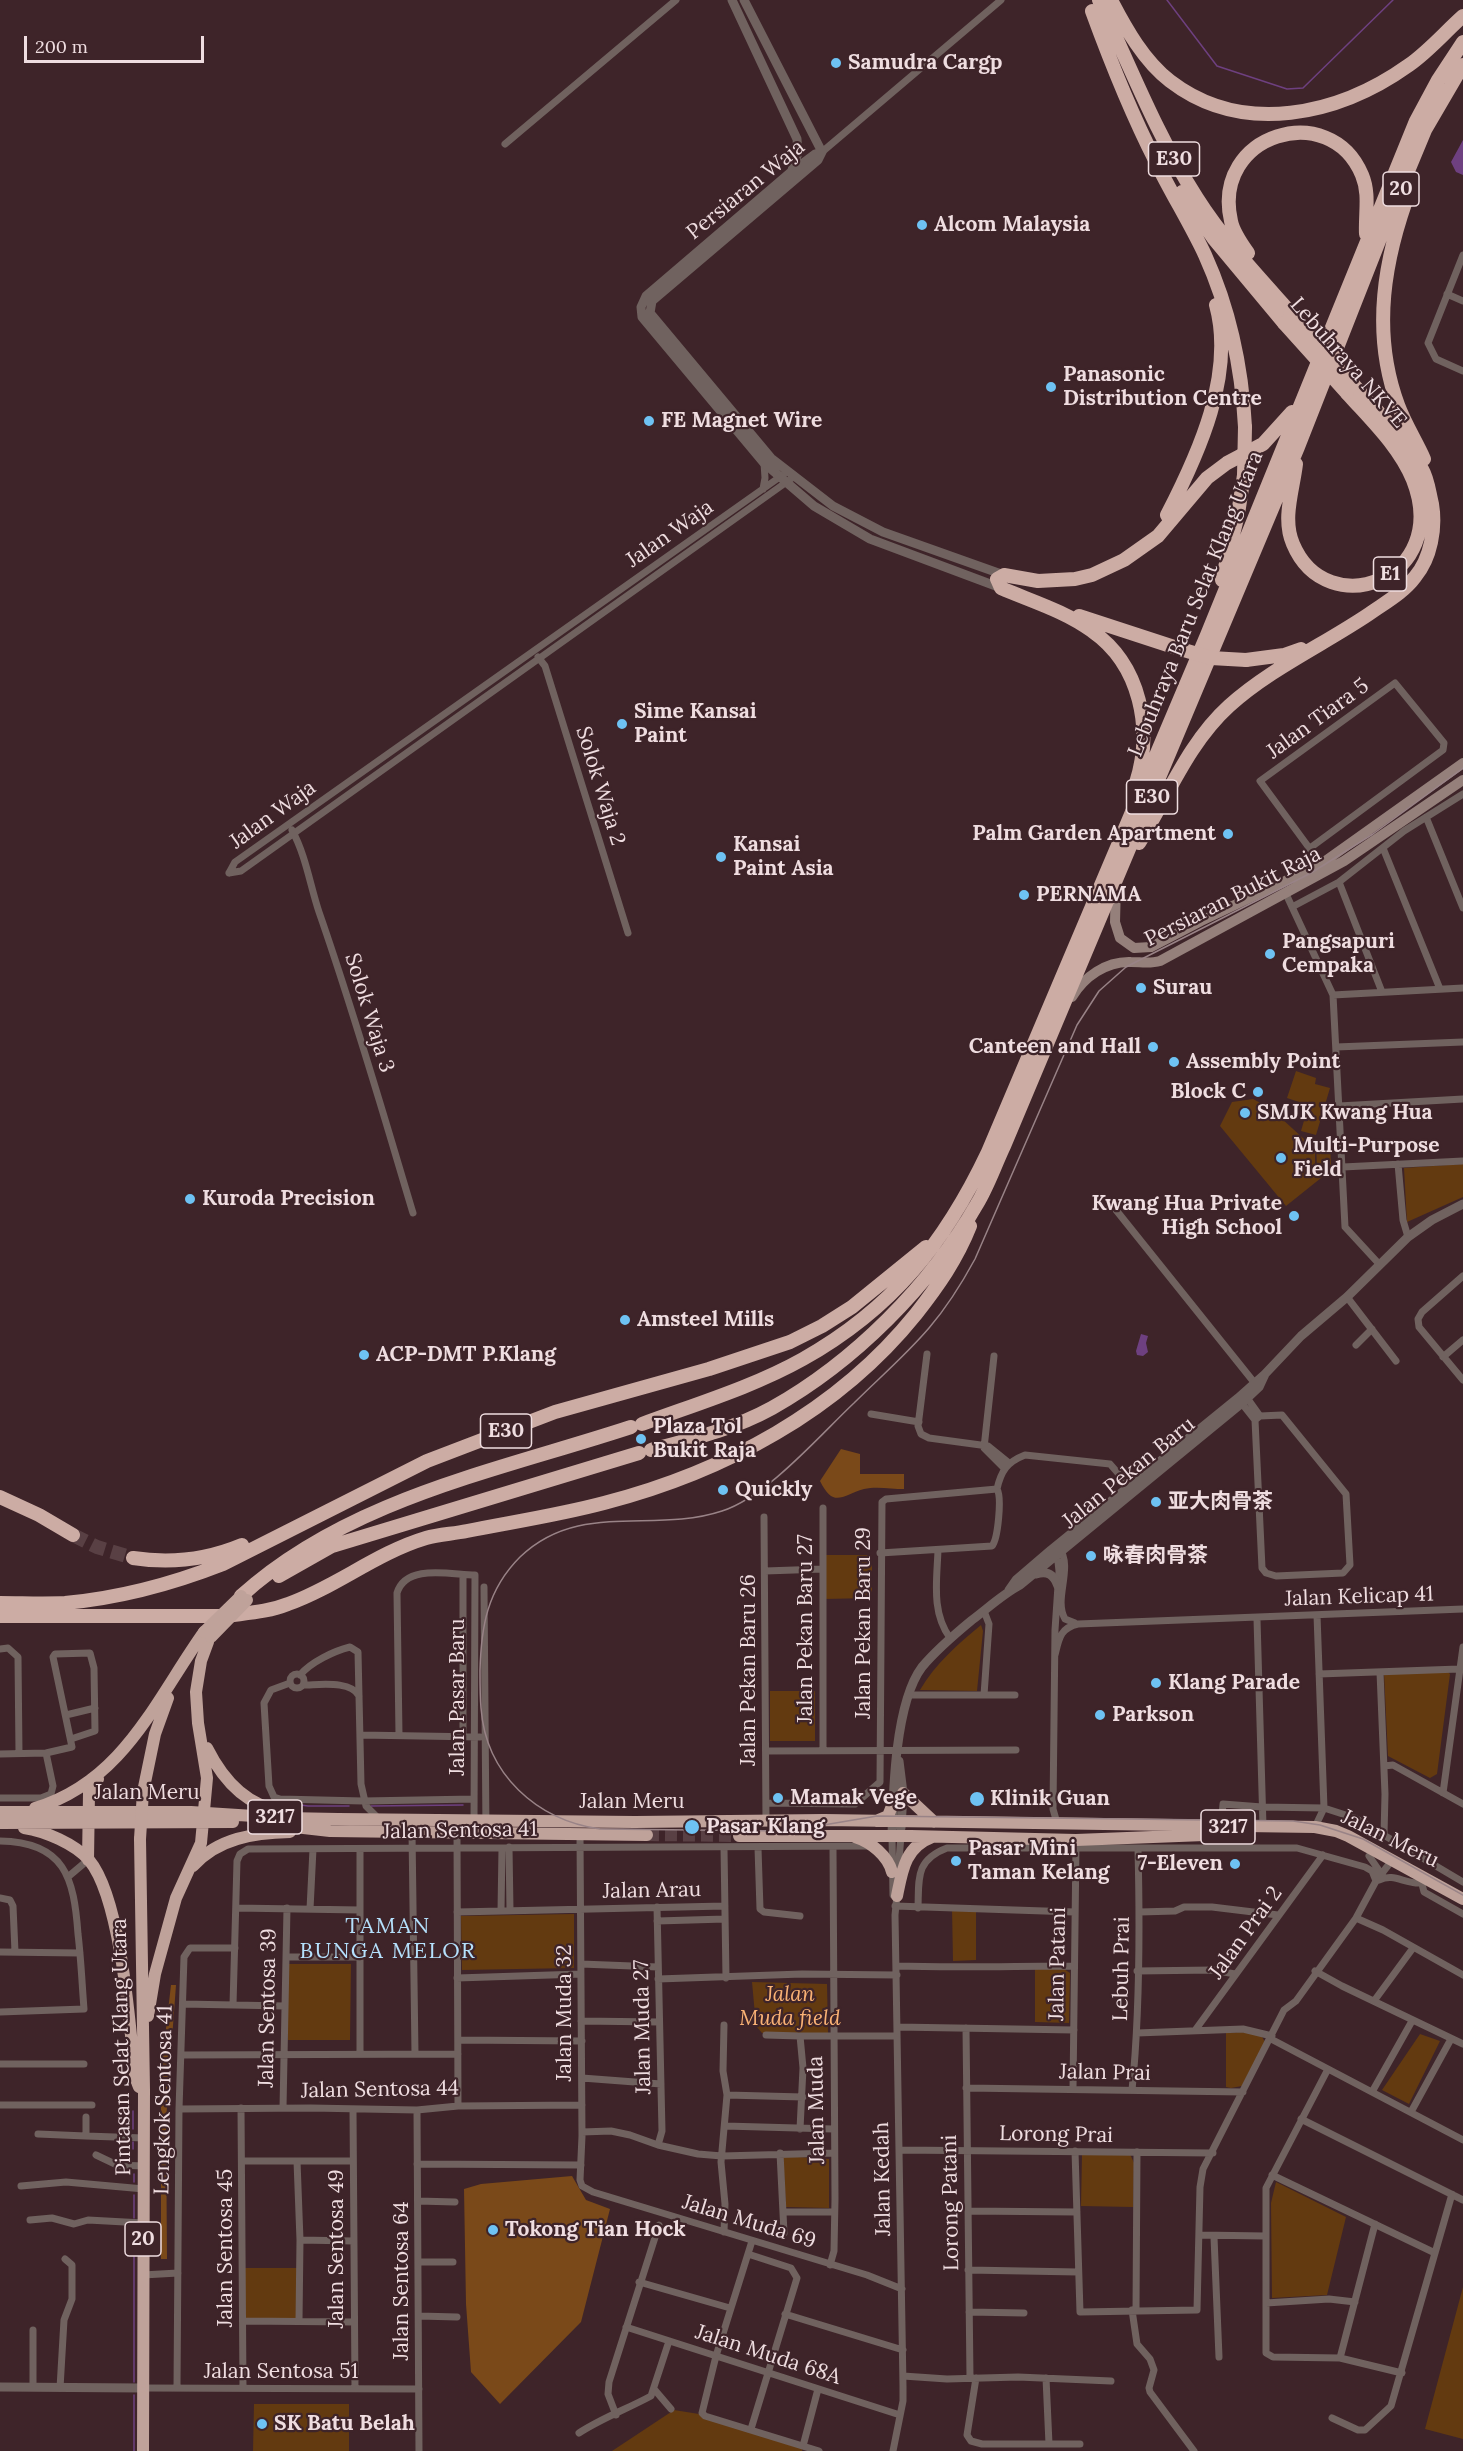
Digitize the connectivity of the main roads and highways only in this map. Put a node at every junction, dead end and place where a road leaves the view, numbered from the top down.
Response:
1 (1110, 0) edge
2 (1093, 4) edge
3 (1463, 16) edge
4 (1463, 42) edge
5 (1463, 65) edge
6 (1449, 87) junction
7 (1170, 188) junction
8 (1367, 239) junction
9 (1279, 300) junction
10 (1287, 317) junction
11 (1349, 319) joint
12 (1350, 389) junction
13 (1302, 398) junction
14 (1298, 447) junction
15 (1149, 544) junction
16 (1429, 554) junction
17 (1222, 597) junction
18 (1050, 609) junction
19 (1342, 632) junction
20 (1463, 763) edge
21 (1463, 780) edge
22 (1118, 846) junction
23 (1116, 881) junction
24 (1134, 948) junction
25 (1128, 962) junction
26 (1043, 1053) junction
27 (972, 1184) junction
28 (978, 1204) junction
29 (0, 1497) edge
30 (320, 1514) junction
31 (73, 1535) tunnel mouth
32 (133, 1558) tunnel mouth
33 (243, 1598) junction
34 (0, 1603) edge
35 (0, 1616) edge
36 (208, 1637) junction
37 (191, 1651) junction
38 (164, 1709) junction
39 (200, 1734) junction
40 (114, 1759) junction
41 (903, 1793) road end
42 (892, 1806) road end
43 (0, 1812) edge
44 (13, 1812) junction
45 (89, 1817) junction
46 (203, 1817) junction
47 (342, 1819) junction
48 (875, 1822) junction
49 (934, 1822) junction
50 (0, 1824) edge
51 (1057, 1824) junction
52 (480, 1827) junction
53 (897, 1829) junction
54 (330, 1831) junction
55 (647, 1835) tunnel mouth
56 (739, 1836) tunnel mouth
57 (851, 1836) junction
58 (963, 1837) junction
59 (1141, 1843) junction
60 (88, 1860) junction
61 (1390, 1862) junction
62 (892, 1872) road end
63 (187, 1874) junction
64 (1463, 1899) edge
65 (896, 1901) road end
66 (1463, 1907) edge
67 (144, 2090) junction
68 (143, 2451) edge

1 - 3 highway
2 - 7 highway
2 - 9 highway, E30
2 - 10 highway, Lebuhraya NKVE
4 - 8 highway, Lebuhraya Baru Selat Klang Utara / 20
5 - 6 highway, Lebuhraya Baru Selat Klang Utara / 20
6 - 11 highway, Lebuhraya Baru Selat Klang Utara / 20
6 - 16 highway
7 - 15 highway
7 - 17 highway, bridge
8 - 9 highway
8 - 13 highway, Lebuhraya Baru Selat Klang Utara / E30
9 - 10 highway, E30
10 - 12 highway, E30, bridge
11 - 14 highway, Lebuhraya Baru Selat Klang Utara / E30
12 - 14 highway, Lebuhraya NKVE / E1
12 - 16 highway, E30
13 - 15 highway
13 - 17 highway, Lebuhraya Baru Selat Klang Utara / E30
14 - 23 highway, Lebuhraya Baru Selat Klang Utara / E30
15 - 18 highway
16 - 19 highway, E30
17 - 22 highway, Lebuhraya Baru Selat Klang Utara / E30
18 - 19 highway, bridge
18 - 22 highway
19 - 23 highway, E30
20 - 24 main road, Persiaran Bukit Raja
21 - 25 main road, Persiaran Bukit Raja
22 - 27 highway, Lebuhraya Baru Selat Klang Utara / E30
23 - 24 main road, Persiaran Bukit Raja
23 - 26 highway, Lebuhraya Baru Selat Klang Utara / E30
24 - 25 main road
25 - 26 main road, Persiaran Bukit Raja
26 - 28 highway, Lebuhraya Baru Selat Klang Utara / E30
27 - 30 highway, Lebuhraya Baru Selat Klang Utara / E30
27 - 33 highway, Lebuhraya Baru Selat Klang Utara / E30
28 - 33 highway, Lebuhraya Baru Selat Klang Utara / E30
28 - 35 highway, Lebuhraya Baru Selat Klang Utara / E30
29 - 31 highway
30 - 32 highway
30 - 34 highway, Lebuhraya Baru Selat Klang Utara / E30
33 - 36 highway, 20, bridge
36 - 37 highway, 20
36 - 38 highway, 20
36 - 39 highway
37 - 38 highway, Pintasan Selat Klang Utara / 20
37 - 40 highway
38 - 67 highway, Pintasan Selat Klang Utara / 20, bridge
39 - 46 highway
39 - 47 highway
40 - 44 highway
40 - 45 highway
41 - 49 highway
42 - 48 highway
43 - 44 highway, Jalan Meru / 3217
44 - 45 highway, Jalan Meru / 3217
45 - 46 highway, Jalan Meru / 3217
45 - 50 highway, Jalan Meru / 3217
45 - 60 highway
46 - 47 highway, Jalan Meru / 3217
46 - 54 highway, Jalan Meru / 3217
46 - 63 highway
47 - 52 highway, Jalan Meru / 3217
48 - 52 highway, Jalan Meru / 3217
48 - 53 highway, Jalan Meru / 3217
49 - 51 highway, Jalan Meru / 3217
49 - 53 highway, Jalan Meru / 3217
50 - 60 highway
51 - 59 highway
51 - 61 highway, Jalan Meru / 3217
52 - 54 highway, Jalan Meru / 3217
52 - 55 highway, Jalan Meru / 3217
53 - 57 highway, Jalan Meru / 3217
53 - 58 highway, Jalan Meru / 3217
54 - 63 highway
56 - 57 highway, Jalan Meru / 3217
57 - 62 highway
58 - 59 highway, Jalan Meru / 3217
58 - 65 highway
59 - 61 highway, Jalan Meru / 3217
60 - 67 highway
61 - 64 highway, Jalan Meru / 3217
61 - 66 highway, Jalan Meru / 3217
63 - 67 highway
67 - 68 highway, Pintasan Selat Klang Utara / 20

